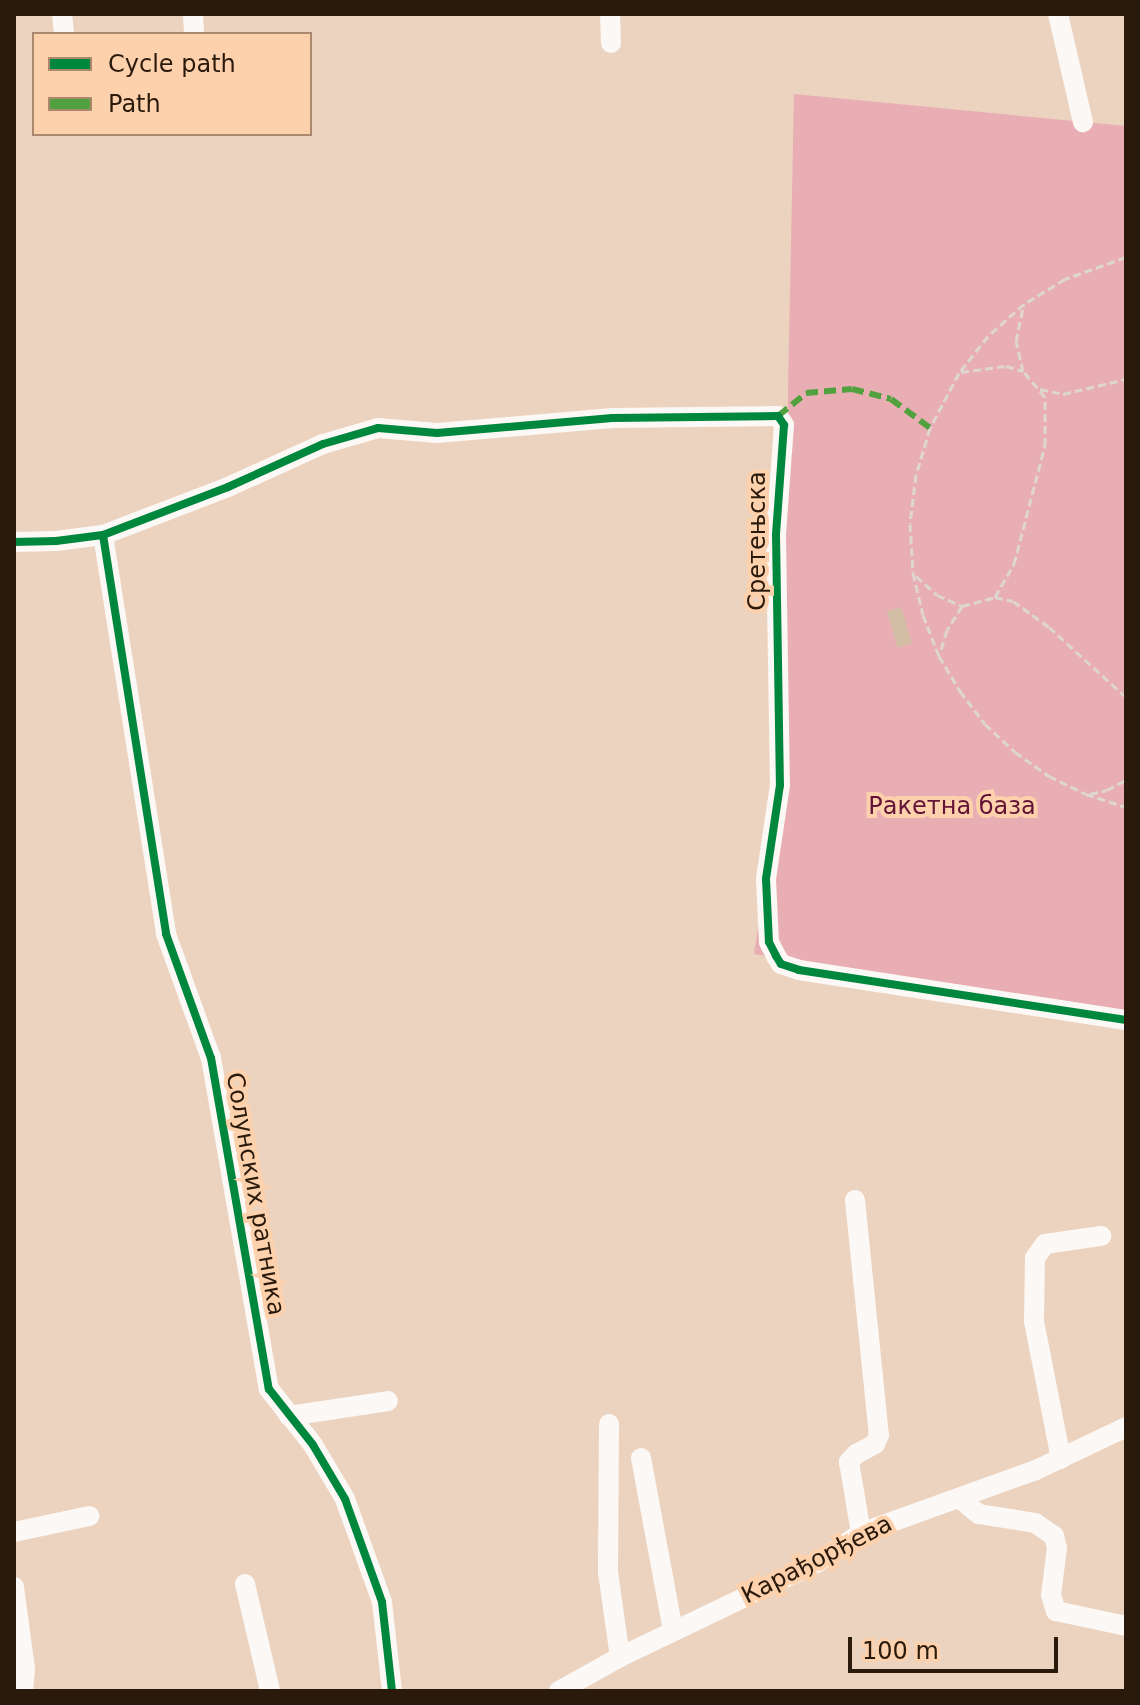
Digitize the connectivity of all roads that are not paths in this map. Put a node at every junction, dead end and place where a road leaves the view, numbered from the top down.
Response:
1 (610, 14) edge
2 (1058, 14) edge
3 (611, 43) dead end
4 (1083, 122) dead end
5 (103, 535) junction
6 (14, 542) edge
7 (1126, 1020) edge
8 (855, 1200) dead end
9 (1101, 1236) dead end
10 (388, 1401) dead end
11 (289, 1416) junction
12 (609, 1424) dead end
13 (1126, 1427) edge
14 (641, 1458) dead end
15 (1061, 1459) junction
16 (959, 1498) junction
17 (89, 1516) dead end
18 (14, 1532) edge
19 (861, 1533) junction
20 (245, 1584) dead end
21 (14, 1587) edge
22 (1126, 1626) edge
23 (673, 1630) junction
24 (620, 1657) junction
25 (23, 1691) edge
26 (270, 1691) edge
27 (392, 1691) edge
28 (559, 1691) edge

1 - 3 street
2 - 4 street
5 - 6 street
5 - 7 street, Сретењска
5 - 11 street, Солунских ратника
8 - 19 street
9 - 15 street
10 - 11 street
11 - 27 street, Солунских ратника
12 - 24 street
13 - 15 street, Карађорђева
14 - 23 street
15 - 16 street, Карађорђева
16 - 19 street, Карађорђева
16 - 22 street
17 - 18 street
19 - 23 street, Карађорђева
20 - 26 street
21 - 25 street
23 - 24 street, Карађорђева
24 - 28 street, Карађорђева

